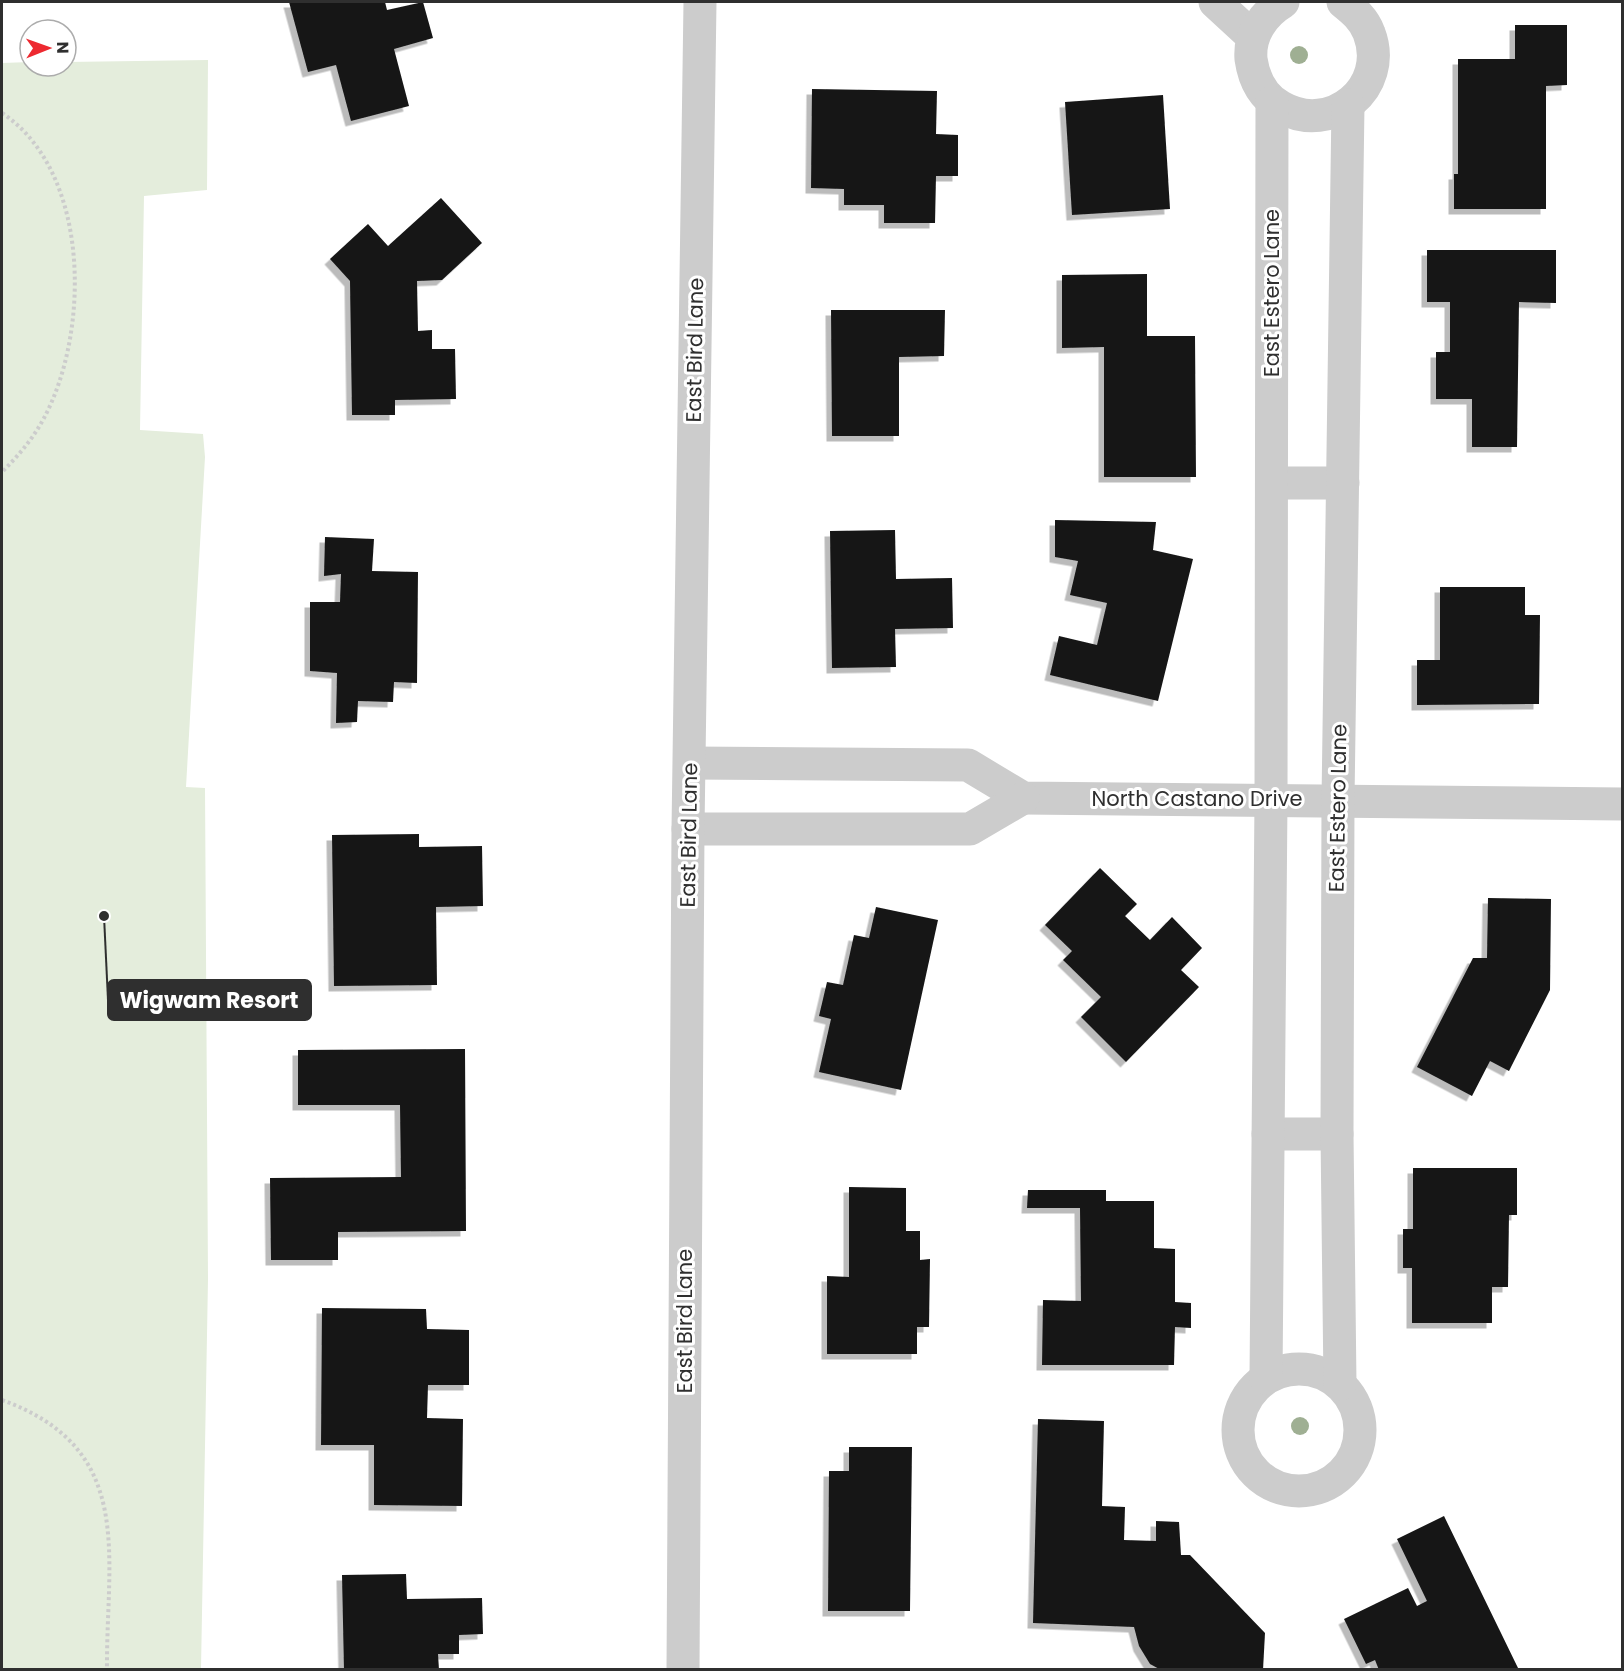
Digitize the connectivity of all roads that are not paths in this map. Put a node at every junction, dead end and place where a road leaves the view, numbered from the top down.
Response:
1 (699, 2) edge
2 (1215, 2) edge
3 (1282, 2) edge
4 (1343, 2) edge
5 (1254, 37) junction
6 (1272, 102) junction
7 (1348, 105) junction
8 (1272, 483) junction
9 (1343, 483) junction
10 (690, 763) junction
11 (1023, 798) junction
12 (1271, 800) junction
13 (1338, 800) junction
14 (1623, 804) edge
15 (688, 829) junction
16 (1268, 1134) junction
17 (1336, 1134) junction
18 (1266, 1378) junction
19 (1340, 1384) junction
20 (683, 1670) edge

1 - 10 street, East Bird Lane
2 - 5 street
3 - 5 street
4 - 7 street
5 - 6 street
6 - 7 street
6 - 8 street, East Estero Lane
7 - 9 street, East Estero Lane
8 - 9 street
8 - 12 street, East Estero Lane
9 - 13 street, East Estero Lane
10 - 11 street
10 - 15 street, East Bird Lane
11 - 12 street, North Castano Drive
11 - 15 street
12 - 13 street, North Castano Drive
12 - 16 street, East Estero Lane
13 - 14 street, North Castano Drive
13 - 17 street, East Estero Lane
15 - 20 street, East Bird Lane
16 - 17 street
16 - 18 street, East Estero Lane
17 - 19 street, East Estero Lane
18 - 19 street
18 - 19 street

